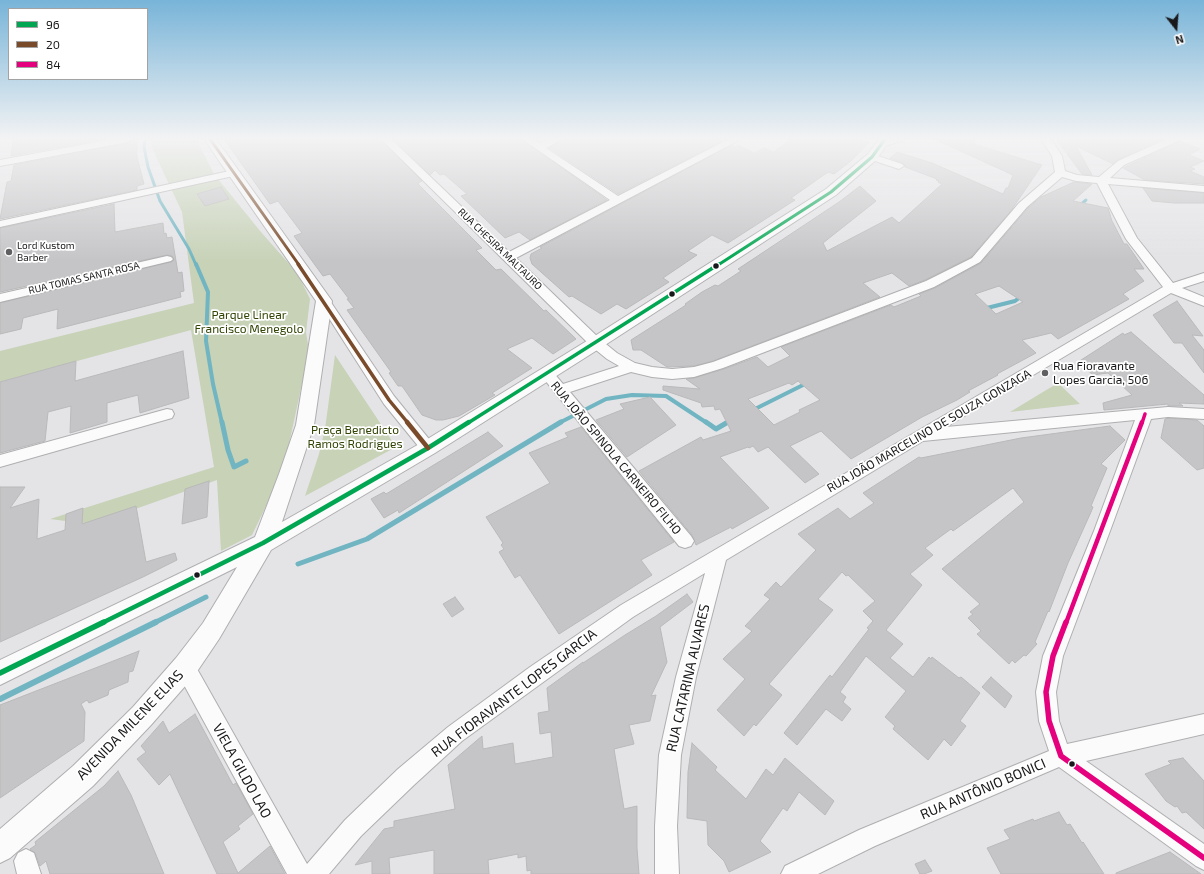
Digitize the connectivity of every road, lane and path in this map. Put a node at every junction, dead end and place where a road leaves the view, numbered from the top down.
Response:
1 (205, 180) edge
2 (239, 180) edge
3 (428, 180) edge
4 (587, 180) edge
5 (658, 180) edge
6 (845, 180) edge
7 (1052, 180) edge
8 (1101, 180) joint
9 (1204, 189) edge
10 (618, 201) junction
11 (0, 224) edge
12 (509, 258) junction
13 (167, 259) dead end
14 (1204, 277) edge
15 (1170, 288) junction
16 (0, 298) edge
17 (324, 301) junction
18 (1204, 302) edge
19 (596, 343) junction
20 (631, 367) junction
21 (547, 374) junction
22 (563, 393) junction
23 (167, 414) dead end
24 (1145, 414) junction
25 (1204, 414) edge
26 (918, 436) junction
27 (428, 448) junction
28 (0, 461) edge
29 (685, 541) dead end
30 (263, 543) junction
31 (719, 556) junction
32 (185, 667) junction
33 (0, 673) edge
34 (1204, 724) edge
35 (1062, 756) junction
36 (0, 848) edge
37 (1204, 858) edge
38 (300, 874) edge
39 (314, 874) edge
40 (667, 874) edge
41 (793, 874) edge

1 - 11 street
2 - 17 main road
3 - 12 street, RUA CHESIRA MALTAURO
4 - 10 street
5 - 10 street
6 - 19 main road
7 - 20 street
8 - 9 street
8 - 15 street
10 - 12 street
12 - 19 street, RUA CHESIRA MALTAURO
13 - 16 street, RUA TOMAS SANTA ROSA
14 - 15 street, RUA JOÃO MARCELINO DE SOUZA GONZAGA
15 - 18 street
15 - 26 street, RUA JOÃO MARCELINO DE SOUZA GONZAGA
17 - 27 street
17 - 30 main road, AVENIDA MILENE ELIAS
19 - 20 street
19 - 21 main road
20 - 22 street
21 - 22 street, RUA JOÃO SPINOLA CARNEIRO FILHO
21 - 27 main road
22 - 29 street, RUA JOÃO SPINOLA CARNEIRO FILHO
23 - 28 street
24 - 25 street
24 - 26 street
24 - 35 street
26 - 31 street, RUA JOÃO MARCELINO DE SOUZA GONZAGA
27 - 30 main road
30 - 32 main road, AVENIDA MILENE ELIAS
30 - 33 main road
31 - 39 street, RUA FIORAVANTE LOPES GARCIA
31 - 40 street, RUA CATARINA ALVARES
32 - 36 main road, AVENIDA MILENE ELIAS
32 - 38 street, VIELA GILDO LAO
34 - 35 street, RUA ANTÔNIO BONICI
35 - 37 street
35 - 41 street, RUA ANTÔNIO BONICI

